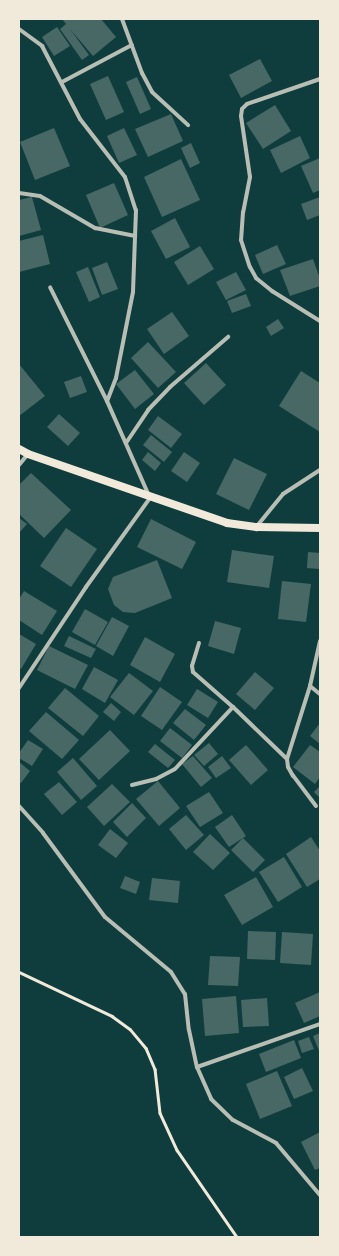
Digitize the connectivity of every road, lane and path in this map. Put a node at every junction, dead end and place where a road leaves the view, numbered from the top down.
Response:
1 (122, 19) edge
2 (19, 29) edge
3 (132, 45) junction
4 (320, 79) edge
5 (62, 82) junction
6 (188, 125) dead end
7 (19, 193) edge
8 (135, 236) junction
9 (50, 288) dead end
10 (320, 321) edge
11 (228, 337) dead end
12 (107, 401) junction
13 (126, 443) junction
14 (19, 449) edge
15 (28, 454) junction
16 (19, 465) edge
17 (320, 470) edge
18 (150, 498) junction
19 (257, 527) junction
20 (320, 528) edge
21 (320, 641) edge
22 (199, 643) dead end
23 (310, 686) junction
24 (19, 688) edge
25 (320, 694) edge
26 (233, 707) junction
27 (287, 759) junction
28 (132, 785) dead end
29 (19, 806) edge
30 (316, 806) dead end
31 (19, 972) edge
32 (320, 1024) edge
33 (197, 1067) junction
34 (320, 1195) edge
35 (237, 1237) edge

1 - 3 street
2 - 5 street
3 - 5 street
3 - 6 street
4 - 10 street
5 - 8 street
7 - 8 street
8 - 12 street
9 - 12 street
11 - 13 street
12 - 13 street
13 - 18 street
14 - 15 main road
15 - 16 street
15 - 18 main road
17 - 19 street
18 - 19 main road
18 - 24 street
19 - 20 main road
21 - 23 street
22 - 26 street
23 - 25 street
23 - 27 street
26 - 27 street
26 - 28 street
27 - 30 street
29 - 33 street
31 - 35 path
32 - 33 street
33 - 34 street

